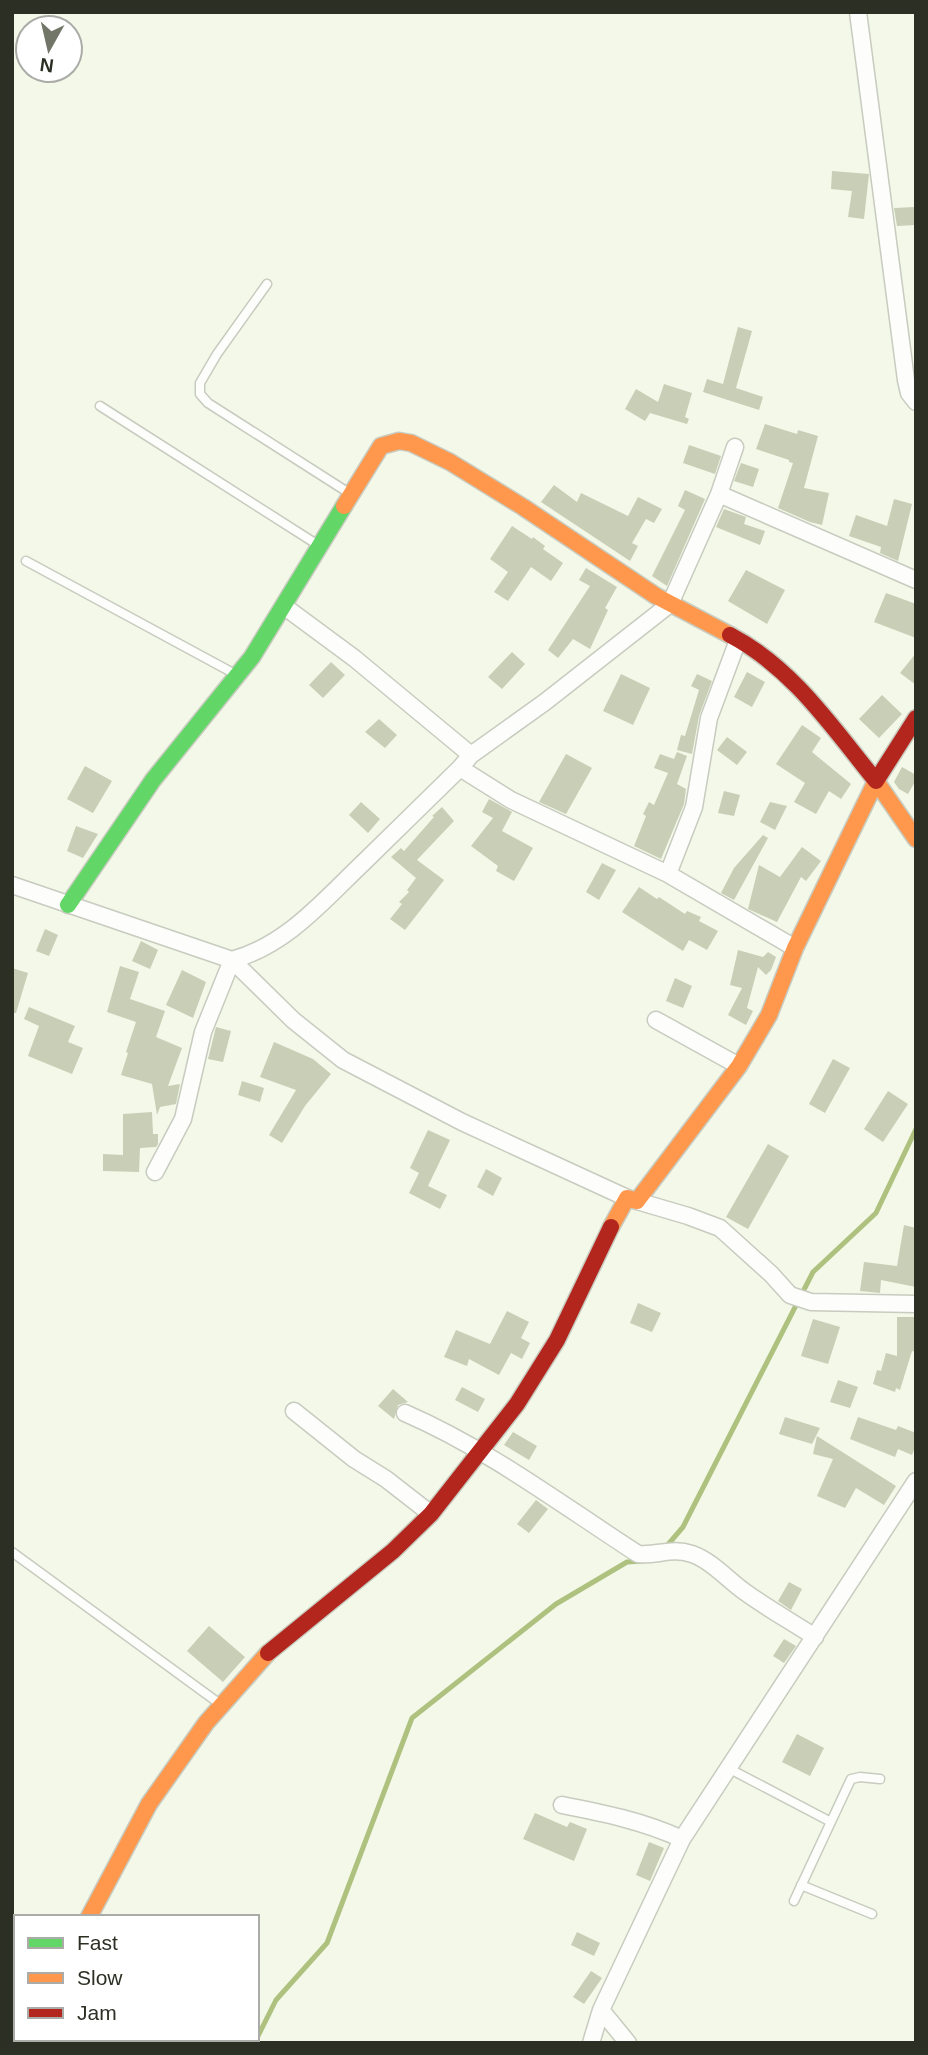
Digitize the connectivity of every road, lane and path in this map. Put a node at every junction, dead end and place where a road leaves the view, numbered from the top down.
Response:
1 (858, 12) edge
2 (267, 284) dead end
3 (916, 402) edge
4 (100, 406) dead end
5 (735, 447) dead end
6 (351, 494) junction
7 (719, 494) junction
8 (321, 547) junction
9 (26, 561) dead end
10 (916, 580) edge
11 (670, 604) junction
12 (285, 607) junction
13 (738, 640) junction
14 (237, 675) junction
15 (916, 718) edge
16 (465, 762) junction
17 (876, 781) junction
18 (916, 839) edge
19 (668, 874) junction
20 (12, 885) edge
21 (68, 905) junction
22 (795, 948) junction
23 (232, 960) junction
24 (656, 1020) dead end
25 (738, 1066) junction
26 (155, 1172) dead end
27 (632, 1199) junction
28 (916, 1304) edge
29 (294, 1411) dead end
30 (405, 1413) dead end
31 (480, 1451) junction
32 (916, 1481) edge
33 (431, 1514) junction
34 (12, 1552) edge
35 (815, 1637) junction
36 (222, 1705) junction
37 (728, 1768) junction
38 (880, 1779) dead end
39 (562, 1805) dead end
40 (831, 1822) junction
41 (681, 1839) junction
42 (801, 1885) junction
43 (794, 1901) dead end
44 (872, 1914) dead end
45 (90, 1915) edge
46 (601, 2010) junction
47 (591, 2043) edge
48 (628, 2043) edge

1 - 3 street
2 - 6 lane
4 - 8 lane
5 - 7 street
6 - 8 street
6 - 11 street
7 - 10 street
7 - 11 street
8 - 12 street
9 - 14 lane
11 - 13 street
11 - 16 street
12 - 14 street
12 - 16 street
13 - 17 street
13 - 19 street
14 - 21 street
15 - 17 street
16 - 19 street
16 - 23 street
17 - 18 street
17 - 22 street
19 - 22 street
20 - 21 street
21 - 23 street
22 - 25 street
23 - 26 street
23 - 27 street
24 - 25 street
25 - 27 street
27 - 28 street
27 - 31 street
29 - 33 street
30 - 31 street
31 - 33 street
31 - 35 street
32 - 35 street
33 - 36 street
34 - 36 lane
35 - 37 street
36 - 45 street
37 - 40 lane
37 - 41 street
38 - 40 lane
39 - 41 street
40 - 42 lane
41 - 46 street
42 - 43 lane
42 - 44 lane
46 - 47 street
46 - 48 street

